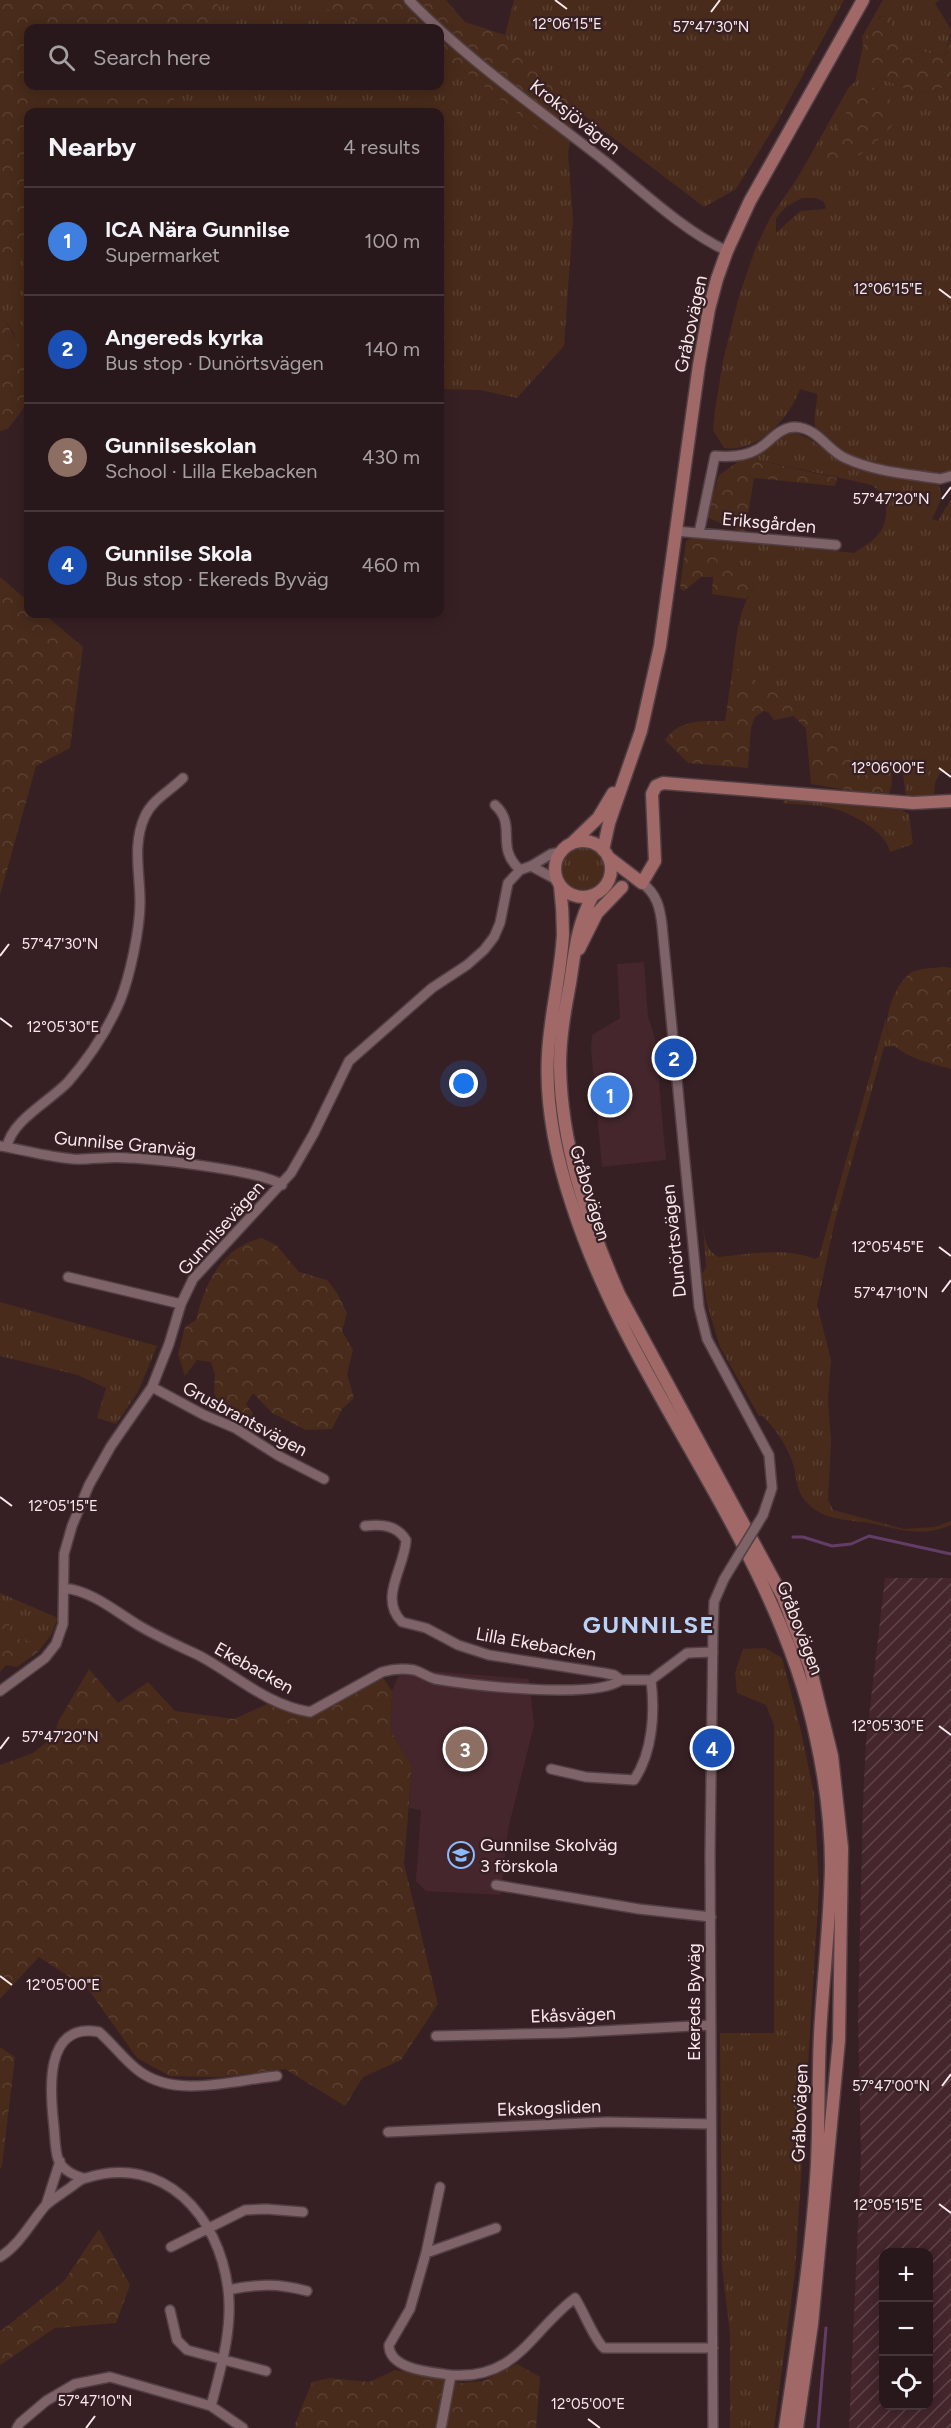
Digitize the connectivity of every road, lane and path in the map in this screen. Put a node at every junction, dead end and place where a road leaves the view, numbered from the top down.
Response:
1 (409, 0) edge
2 (863, 0) edge
3 (435, 24) edge
4 (444, 32) edge
5 (727, 251) junction
6 (951, 476) edge
7 (675, 531) junction
8 (699, 532) junction
9 (836, 545) dead end
10 (651, 687) junction
11 (183, 778) dead end
12 (951, 801) edge
13 (495, 804) dead end
14 (572, 844) junction
15 (561, 852) junction
16 (606, 854) junction
17 (531, 866) junction
18 (520, 870) junction
19 (640, 882) junction
20 (559, 883) junction
21 (605, 886) junction
22 (622, 887) junction
23 (593, 895) junction
24 (574, 957) junction
25 (3, 1147) edge
26 (282, 1185) junction
27 (68, 1277) dead end
28 (181, 1304) junction
29 (152, 1388) junction
30 (324, 1479) dead end
31 (365, 1526) dead end
32 (724, 1579) joint
33 (64, 1588) junction
34 (713, 1652) junction
35 (433, 1678) joint
36 (621, 1680) junction
37 (651, 1680) junction
38 (0, 1691) edge
39 (551, 1769) dead end
40 (496, 1885) dead end
41 (711, 1917) junction
42 (711, 2025) junction
43 (436, 2036) dead end
44 (277, 2076) dead end
45 (711, 2124) junction
46 (388, 2132) dead end
47 (60, 2161) junction
48 (83, 2178) junction
49 (440, 2187) dead end
50 (46, 2205) junction
51 (303, 2212) dead end
52 (207, 2228) junction
53 (496, 2228) dead end
54 (171, 2247) dead end
55 (426, 2253) junction
56 (0, 2257) edge
57 (228, 2290) junction
58 (307, 2291) dead end
59 (170, 2310) dead end
60 (713, 2349) junction
61 (223, 2360) junction
62 (266, 2371) dead end
63 (451, 2375) junction
64 (211, 2406) junction
65 (17, 2428) edge
66 (243, 2428) edge
67 (441, 2428) edge
68 (713, 2428) edge
69 (785, 2428) edge
70 (797, 2428) edge

1 - 3 street, Kroksjövägen
2 - 5 main road, Gråbovägen
4 - 5 street, Kroksjövägen
5 - 7 main road, Gråbovägen
6 - 8 street, Eriksgården
7 - 8 street, Eriksgården
7 - 10 main road, Gråbovägen
8 - 9 street, Eriksgården
10 - 14 main road, Gråbovägen
10 - 16 main road, Gråbovägen
11 - 25 street
12 - 19 main road
13 - 18 street
14 - 15 main road
14 - 16 main road
15 - 17 street
15 - 20 main road
16 - 19 main road, Dunörtsvägen
16 - 21 main road
17 - 18 street
17 - 20 street
18 - 26 street, Gunnilsevägen
19 - 22 main road
19 - 32 street, Dunörtsvägen, bridge
20 - 23 main road
20 - 69 main road, Gråbovägen
21 - 22 main road
21 - 23 main road
22 - 24 main road
23 - 24 main road, Gråbovägen
24 - 70 main road, Gråbovägen
25 - 26 street, Gunnilse Granväg
26 - 28 street, Gunnilsevägen
27 - 28 street
28 - 29 street, Gunnilsevägen
29 - 30 street, Grusbrantsvägen
29 - 33 street, Gunnilsevägen
31 - 36 street, Lilla Ekebacken
32 - 34 street, Ekereds Byväg
33 - 35 street, Ekebacken
33 - 38 street, Gunnilsevägen
34 - 37 street
34 - 41 street, Ekereds Byväg
35 - 36 street, Lilla Ekebacken
36 - 37 street, Lilla Ekebacken
37 - 39 street
40 - 41 street
41 - 42 street, Ekereds Byväg
42 - 43 street, Ekåsvägen
42 - 45 street, Ekereds Byväg
44 - 47 street
45 - 46 street, Ekskogsliden
45 - 60 street, Ekereds Byväg
47 - 48 street
47 - 50 street
48 - 50 street
48 - 52 street
49 - 55 street
50 - 56 street
51 - 52 street
52 - 54 street
52 - 57 street
53 - 55 street
55 - 63 street
57 - 58 street
57 - 61 street
59 - 61 street
60 - 63 street
60 - 68 street, Ekereds Byväg
61 - 62 street
61 - 64 street
63 - 67 street
64 - 65 street
64 - 66 street

